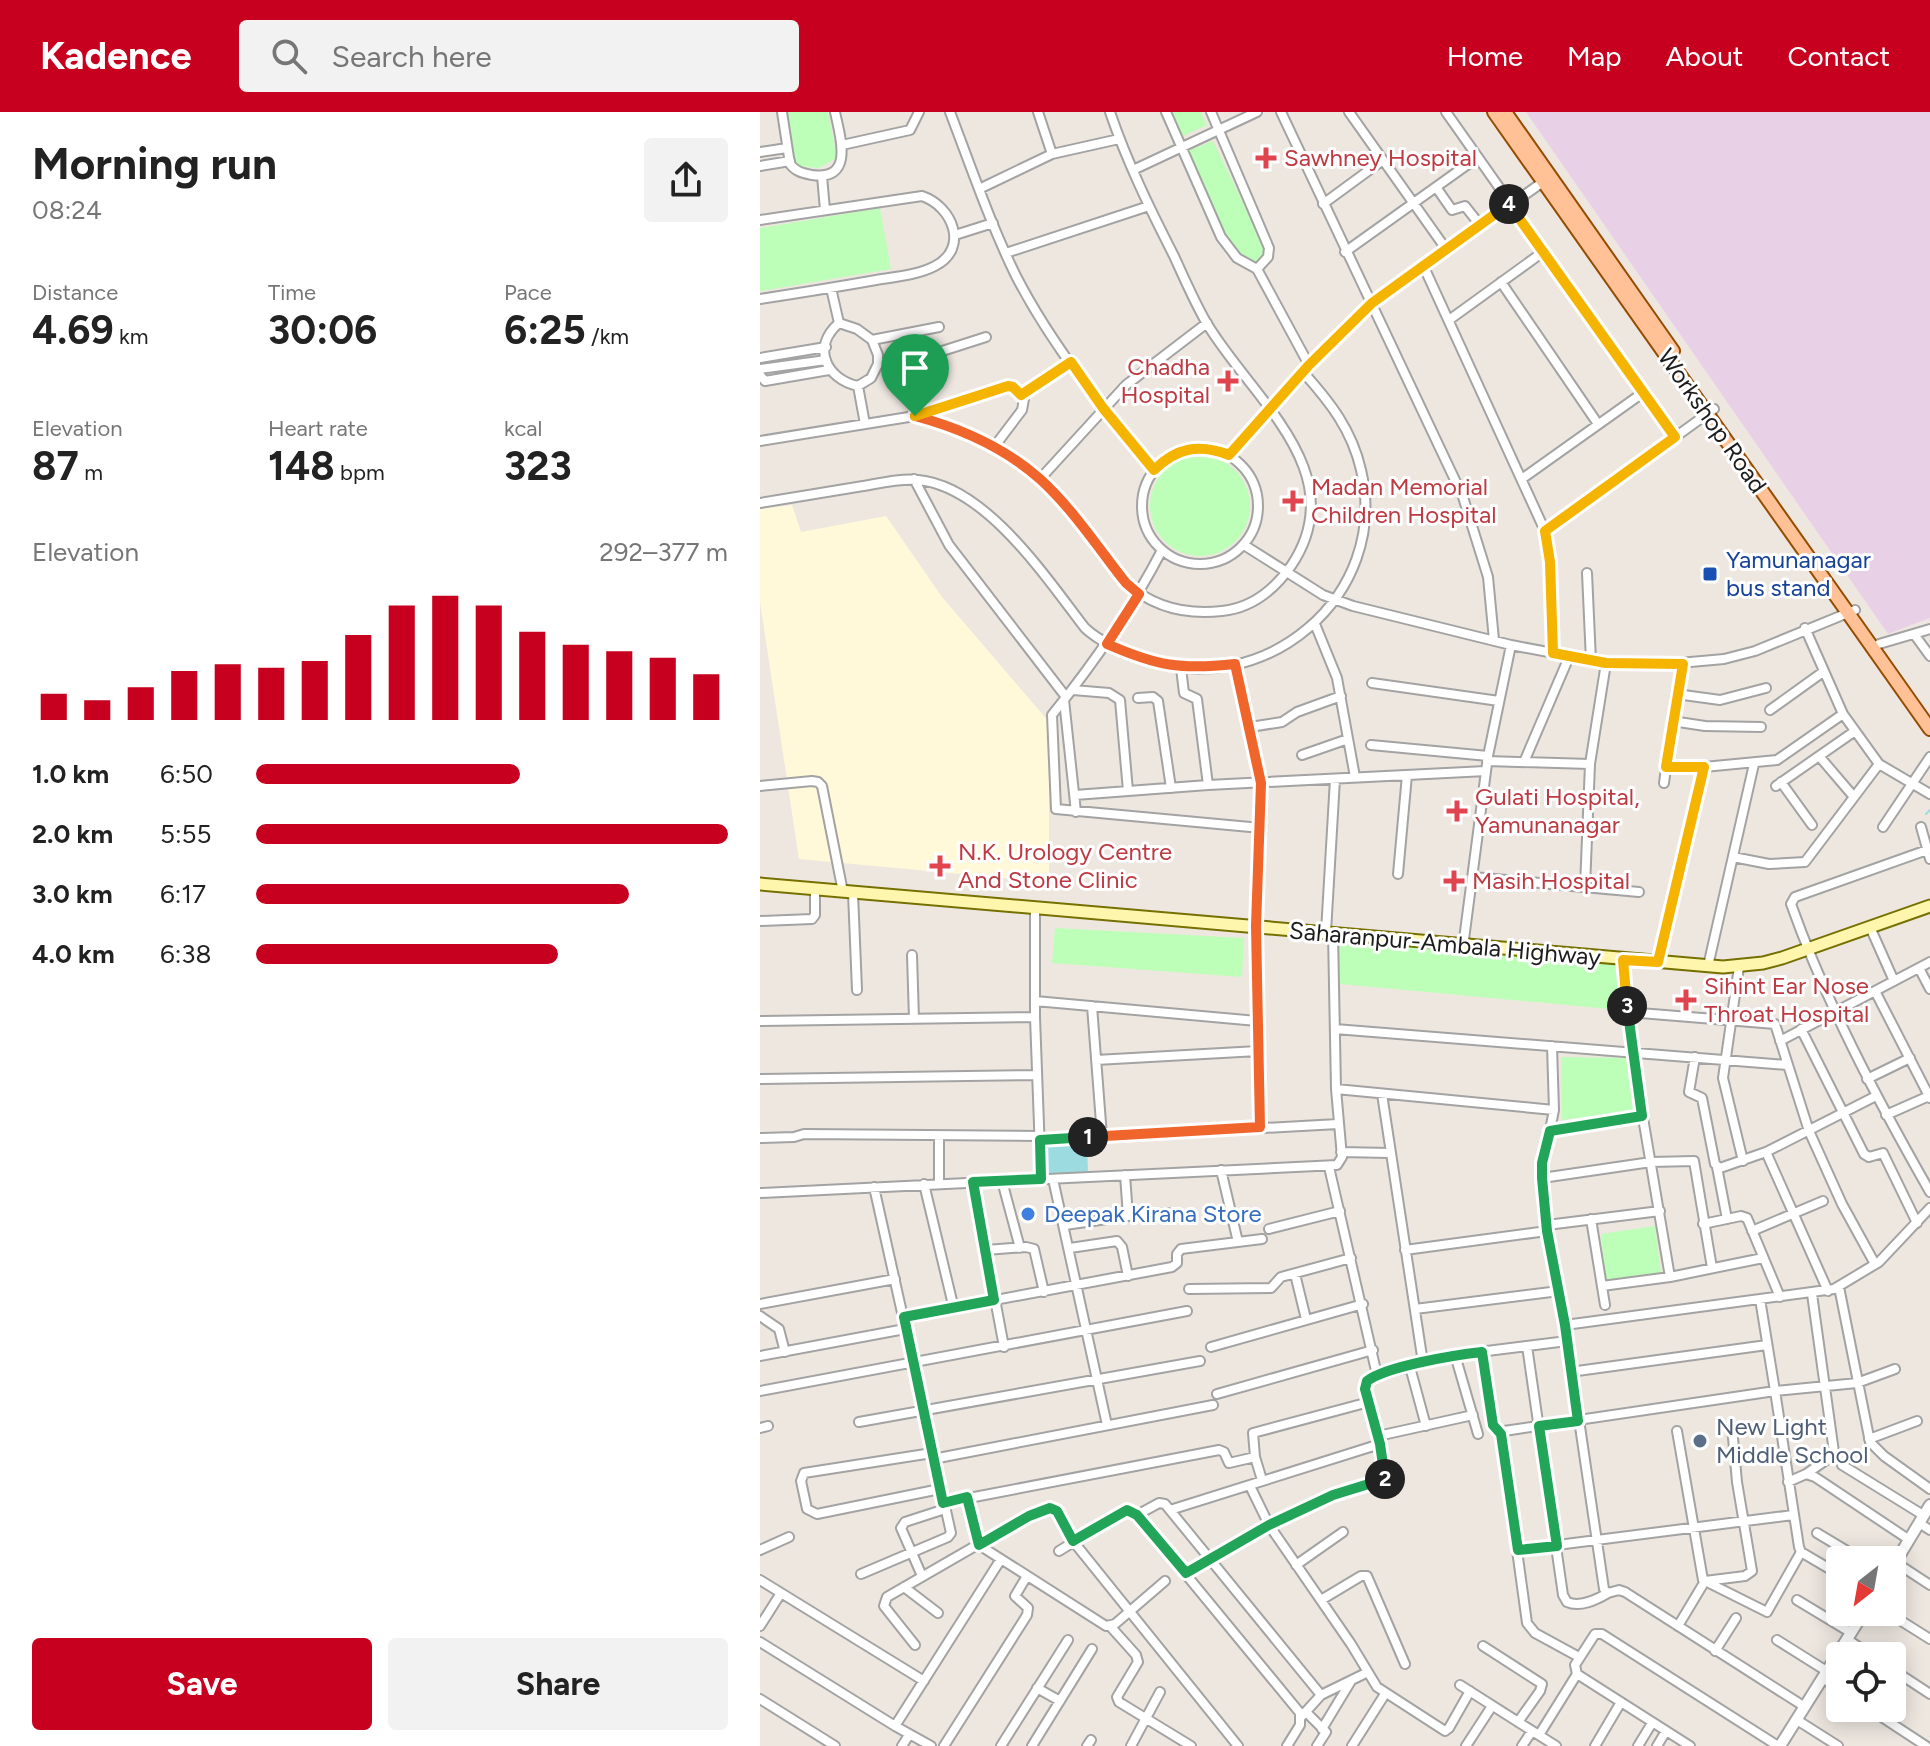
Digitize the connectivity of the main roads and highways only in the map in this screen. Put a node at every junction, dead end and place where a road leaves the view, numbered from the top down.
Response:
1 (1494, 112) edge
2 (1505, 112) edge
3 (1548, 178) junction
4 (1852, 611) junction
5 (1930, 716) edge
6 (1930, 729) edge
7 (760, 884) edge
8 (1930, 906) edge

1 - 3 main road, Workshop Road
2 - 3 main road, Workshop Road
3 - 4 main road, Workshop Road
4 - 5 main road, Workshop Road
4 - 6 main road, Workshop Road
7 - 8 main road, Saharanpur-Ambala Highway

